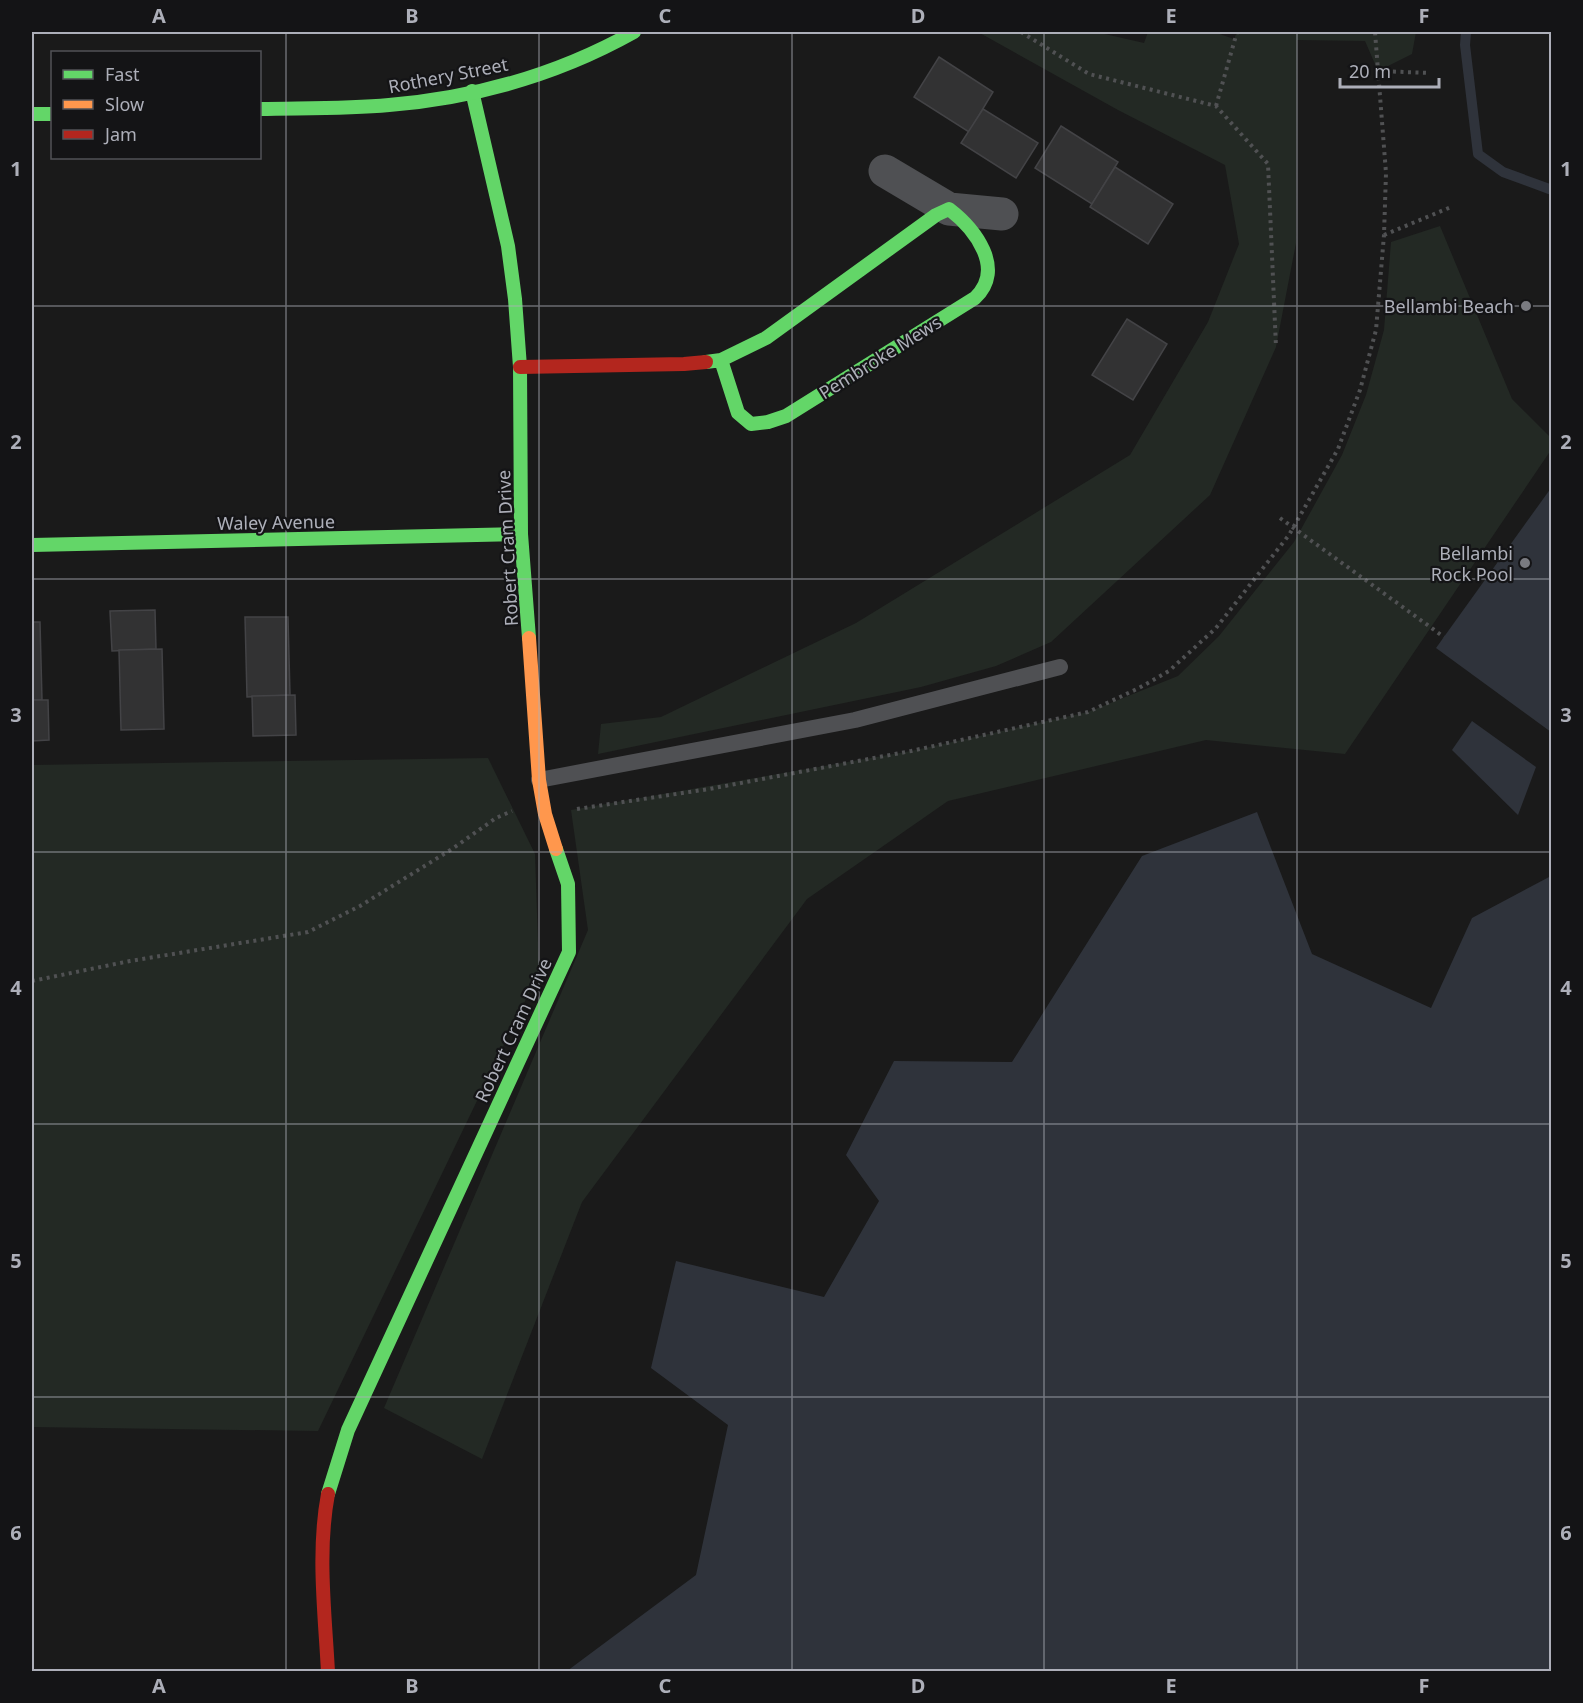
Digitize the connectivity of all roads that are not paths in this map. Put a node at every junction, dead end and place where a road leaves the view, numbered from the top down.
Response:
1 (634, 32) edge
2 (472, 91) junction
3 (261, 109) edge
4 (32, 114) edge
5 (51, 114) edge
6 (885, 171) dead end
7 (949, 209) junction
8 (1002, 214) dead end
9 (721, 360) junction
10 (520, 368) junction
11 (521, 534) junction
12 (32, 545) edge
13 (1060, 667) dead end
14 (539, 780) junction
15 (328, 1671) edge

1 - 2 street, Rothery Street
2 - 3 street, Rothery Street
2 - 10 street, Robert Cram Drive
4 - 5 street
6 - 7 street, Pembroke Mews
7 - 8 street, Pembroke Mews
7 - 9 street
7 - 9 street, Pembroke Mews
9 - 10 street
10 - 11 street, Robert Cram Drive
11 - 12 street, Waley Avenue
11 - 14 street, Robert Cram Drive
13 - 14 lane
14 - 15 street, Robert Cram Drive

